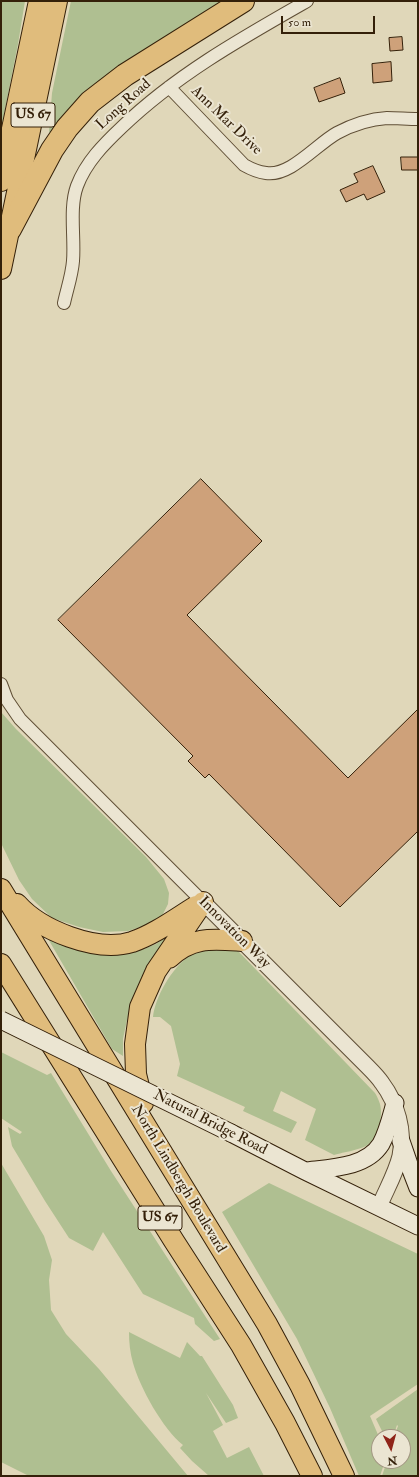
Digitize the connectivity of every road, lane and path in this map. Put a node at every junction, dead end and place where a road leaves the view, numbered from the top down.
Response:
1 (39, 1) edge
2 (57, 1) edge
3 (243, 1) edge
4 (307, 1) edge
5 (169, 87) junction
6 (418, 119) edge
7 (1, 181) edge
8 (10, 228) junction
9 (1, 269) edge
10 (64, 303) dead end
11 (1, 684) edge
12 (1, 888) edge
13 (203, 902) junction
14 (242, 941) junction
15 (1, 964) edge
16 (156, 971) junction
17 (1, 1020) edge
18 (394, 1103) junction
19 (154, 1139) junction
20 (402, 1140) junction
21 (305, 1171) junction
22 (418, 1188) edge
23 (379, 1207) junction
24 (418, 1226) edge
25 (312, 1476) edge
26 (344, 1476) edge

1 - 7 highway, US 67
2 - 8 highway, US 67
3 - 8 highway
4 - 5 street, Long Road
5 - 6 street, Ann Mar Drive
5 - 10 street, Long Road
8 - 9 highway, US 67
11 - 13 street, Innovation Way
12 - 13 highway
12 - 19 highway, North Lindbergh Boulevard / US 67
13 - 14 street, Innovation Way
13 - 16 highway
14 - 16 highway
14 - 18 street, Innovation Way
15 - 25 highway, US 67
16 - 19 highway
17 - 21 main road, Natural Bridge Road, bridge
18 - 20 street, Innovation Way
18 - 21 main road
19 - 26 highway, North Lindbergh Boulevard / US 67
20 - 22 main road
20 - 23 street, Innovation Way
21 - 23 main road, Natural Bridge Road
23 - 24 main road, Natural Bridge Road

